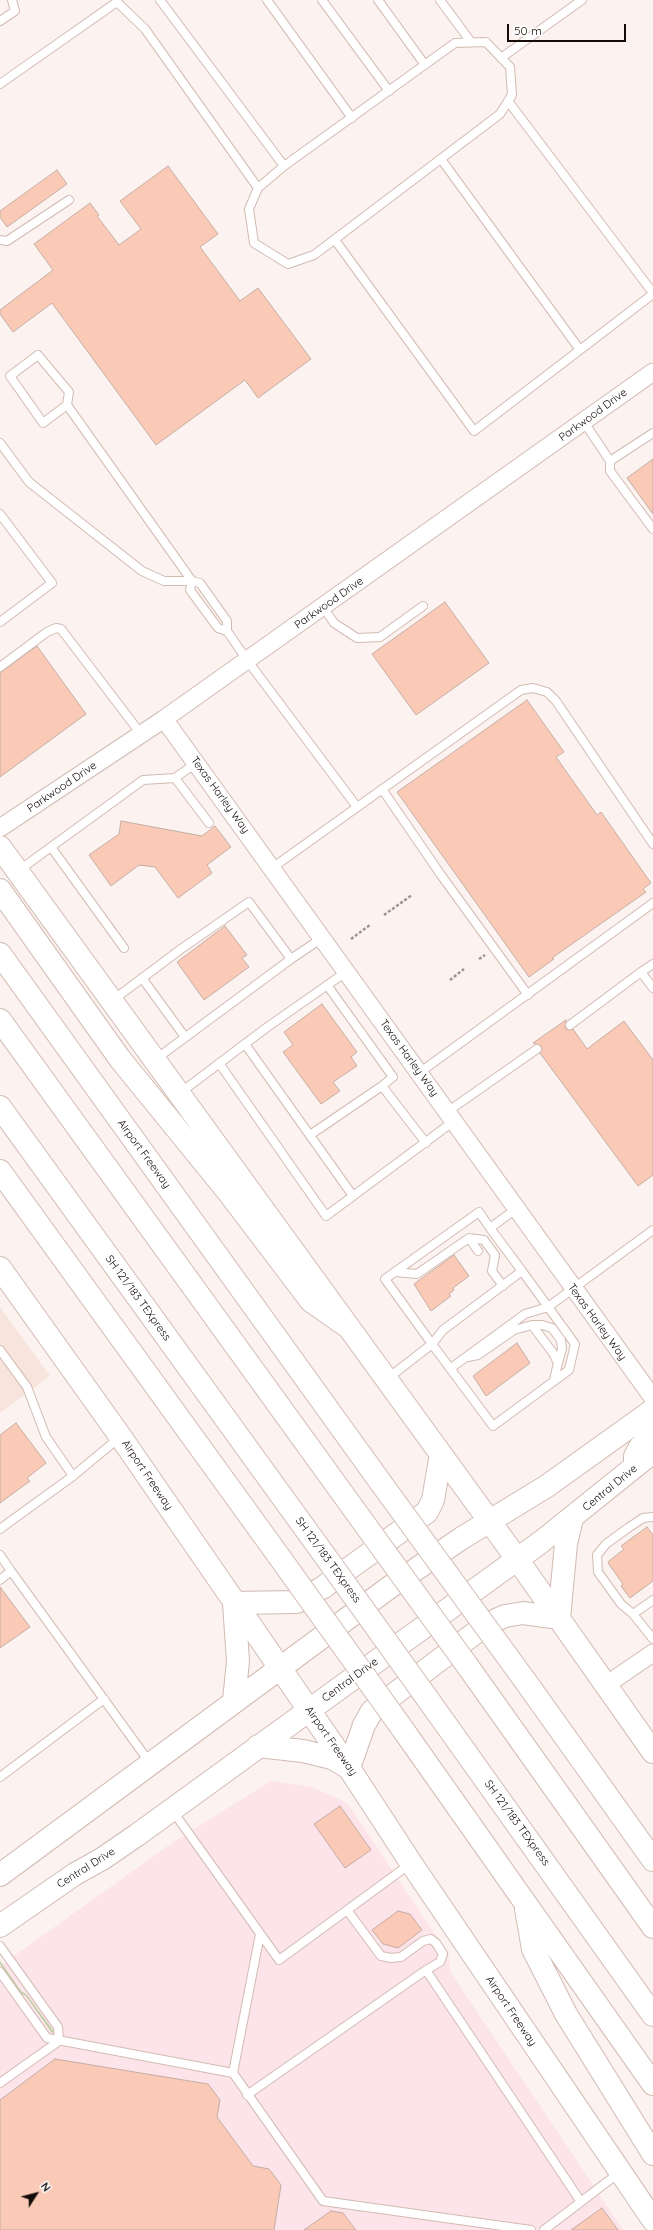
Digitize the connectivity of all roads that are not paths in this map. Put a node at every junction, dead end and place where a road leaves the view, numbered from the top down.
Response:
1 (12, 0) edge
2 (160, 0) edge
3 (267, 0) edge
4 (322, 0) edge
5 (378, 0) edge
6 (440, 0) edge
7 (582, 0) edge
8 (118, 1) edge
9 (0, 21) edge
10 (471, 42) junction
11 (501, 58) junction
12 (425, 65) junction
13 (0, 84) edge
14 (389, 91) junction
15 (508, 101) junction
16 (352, 118) junction
17 (441, 159) junction
18 (284, 166) junction
19 (258, 188) junction
20 (69, 200) dead end
21 (0, 240) edge
22 (335, 240) junction
23 (653, 294) edge
24 (580, 350) junction
25 (653, 372) edge
26 (67, 405) junction
27 (584, 422) junction
28 (653, 433) edge
29 (0, 444) edge
30 (610, 460) junction
31 (0, 514) edge
32 (653, 529) edge
33 (192, 581) junction
34 (423, 606) dead end
35 (323, 607) junction
36 (0, 622) edge
37 (227, 631) junction
38 (248, 660) junction
39 (0, 667) edge
40 (164, 719) junction
41 (142, 734) junction
42 (196, 763) junction
43 (175, 778) junction
44 (382, 790) junction
45 (357, 807) junction
46 (209, 824) dead end
47 (0, 828) edge
48 (653, 844) edge
49 (0, 847) edge
50 (51, 847) junction
51 (272, 868) junction
52 (17, 871) junction
53 (0, 890) edge
54 (653, 904) edge
55 (322, 938) junction
56 (124, 948) dead end
57 (0, 954) edge
58 (291, 959) junction
59 (653, 964) edge
60 (346, 972) junction
61 (641, 972) junction
62 (142, 978) junction
63 (327, 985) junction
64 (653, 988) edge
65 (528, 995) junction
66 (110, 1002) junction
67 (0, 1020) edge
68 (570, 1025) dead end
69 (185, 1037) junction
70 (245, 1044) junction
71 (537, 1049) dead end
72 (154, 1060) junction
73 (219, 1063) junction
74 (419, 1073) junction
75 (382, 1086) junction
76 (179, 1093) junction
77 (0, 1108) edge
78 (451, 1117) junction
79 (310, 1135) junction
80 (426, 1143) junction
81 (0, 1171) edge
82 (353, 1196) junction
83 (516, 1209) junction
84 (490, 1228) junction
85 (653, 1230) edge
86 (469, 1238) junction
87 (478, 1251) dead end
88 (486, 1261) dead end
89 (0, 1268) edge
90 (492, 1271) junction
91 (522, 1271) junction
92 (396, 1272) junction
93 (503, 1286) junction
94 (573, 1289) junction
95 (548, 1307) junction
96 (532, 1325) junction
97 (348, 1327) junction
98 (432, 1344) junction
99 (0, 1350) edge
100 (465, 1358) junction
101 (558, 1363) junction
102 (451, 1368) junction
103 (386, 1380) junction
104 (554, 1380) junction
105 (653, 1398) edge
106 (653, 1410) edge
107 (653, 1434) edge
108 (120, 1436) junction
109 (653, 1452) edge
110 (440, 1454) junction
111 (635, 1468) junction
112 (73, 1476) junction
113 (653, 1517) edge
114 (572, 1518) junction
115 (489, 1521) junction
116 (0, 1529) edge
117 (0, 1555) edge
118 (517, 1559) junction
119 (11, 1571) junction
120 (0, 1580) edge
121 (653, 1600) edge
122 (234, 1603) junction
123 (632, 1614) junction
124 (559, 1618) junction
125 (653, 1639) edge
126 (653, 1653) edge
127 (279, 1667) junction
128 (606, 1685) junction
129 (104, 1700) junction
130 (234, 1701) junction
131 (309, 1710) junction
132 (258, 1746) junction
133 (653, 1752) edge
134 (151, 1765) junction
135 (350, 1768) junction
136 (0, 1777) edge
137 (171, 1810) junction
138 (653, 1860) edge
139 (411, 1863) junction
140 (0, 1875) edge
141 (525, 1904) junction
142 (347, 1910) junction
143 (0, 1926) edge
144 (653, 1927) edge
145 (260, 1934) junction
146 (0, 1946) edge
147 (426, 1970) junction
148 (0, 1972) edge
149 (653, 2015) edge
150 (59, 2041) junction
151 (233, 2073) junction
152 (0, 2083) edge
153 (653, 2084) edge
154 (248, 2095) junction
155 (653, 2154) edge
156 (620, 2172) junction
157 (581, 2202) junction
158 (653, 2220) edge
159 (530, 2230) edge
160 (544, 2230) edge

1 - 9 lane
2 - 18 lane
3 - 16 lane
4 - 14 lane
5 - 12 lane
6 - 10 lane
7 - 11 lane
8 - 13 lane
8 - 19 lane
10 - 11 lane
10 - 12 lane
11 - 15 lane
12 - 14 lane
14 - 16 lane
15 - 17 lane
15 - 23 lane
16 - 18 lane
17 - 22 lane
17 - 24 lane
18 - 19 lane
19 - 22 lane
20 - 21 lane
22 - 24 lane
23 - 24 lane
25 - 27 street, Parkwood Drive
26 - 26 lane
26 - 33 lane
27 - 30 lane
27 - 35 street, Parkwood Drive
28 - 30 lane
29 - 33 lane
30 - 32 lane
31 - 36 lane
33 - 37 lane
33 - 37 lane
34 - 35 lane
35 - 38 street, Parkwood Drive
37 - 38 lane
38 - 40 street, Parkwood Drive
38 - 45 lane
39 - 41 lane
40 - 41 street, Parkwood Drive
40 - 42 street, Texas Harley Way
41 - 47 street, Parkwood Drive
42 - 43 lane
42 - 51 street, Texas Harley Way
43 - 46 lane
43 - 50 lane
44 - 45 lane
44 - 48 lane
44 - 65 lane
45 - 51 lane
49 - 52 main road
50 - 52 lane
50 - 56 lane
51 - 55 street, Texas Harley Way
52 - 66 main road
53 - 97 main road
54 - 65 lane
55 - 58 lane
55 - 60 street, Texas Harley Way
57 - 138 main road, Airport Freeway, bridge
58 - 62 lane
58 - 69 lane
59 - 61 lane
60 - 63 lane
60 - 74 street, Texas Harley Way
61 - 64 lane
61 - 68 lane
62 - 66 lane
62 - 69 lane
63 - 70 lane
63 - 75 lane
65 - 74 lane
66 - 72 main road
67 - 144 main road, bridge
69 - 72 lane
70 - 73 lane
70 - 79 lane
71 - 78 lane
72 - 76 main road
73 - 76 lane
73 - 82 lane
74 - 78 street, Texas Harley Way
75 - 79 lane
75 - 80 lane
76 - 97 main road
77 - 149 main road, SH 121/183 TEXpress, bridge
78 - 80 lane
78 - 83 street, Texas Harley Way
79 - 82 lane
80 - 82 lane
81 - 141 main road, bridge
83 - 84 lane
83 - 94 street, Texas Harley Way
84 - 91 lane
84 - 92 lane
85 - 94 lane
86 - 87 lane
86 - 90 lane
86 - 92 lane
88 - 90 lane
89 - 108 main road, Airport Freeway
90 - 93 lane
91 - 93 lane
91 - 95 lane
92 - 98 lane
93 - 98 lane
94 - 95 lane
94 - 105 street, Texas Harley Way
95 - 100 lane
95 - 104 lane
96 - 100 lane
96 - 101 lane
96 - 101 lane
97 - 103 main road
98 - 102 lane
98 - 103 lane
99 - 112 lane
100 - 102 lane
101 - 104 lane
102 - 104 lane
103 - 110 main road
106 - 115 main road
107 - 111 main road
108 - 112 lane
108 - 122 main road, Airport Freeway
109 - 111 main road, Central Drive
110 - 115 main road
110 - 122 main road
111 - 114 main road, Central Drive
112 - 116 lane
113 - 123 lane
114 - 118 main road, Central Drive
114 - 124 main road
115 - 118 main road
115 - 127 main road
117 - 119 lane
118 - 124 main road
118 - 131 main road, Central Drive
119 - 120 lane
119 - 129 lane
121 - 123 lane
122 - 127 main road, Airport Freeway
122 - 130 main road
123 - 125 lane
124 - 128 main road
124 - 135 main road
126 - 128 street
127 - 130 main road
127 - 131 main road, Airport Freeway
128 - 133 main road
129 - 134 lane
129 - 136 lane
130 - 134 main road
131 - 132 main road, Central Drive
131 - 135 main road, Airport Freeway
132 - 135 main road
132 - 137 main road, Central Drive
134 - 140 main road
135 - 139 main road, Airport Freeway
137 - 143 main road, Central Drive
137 - 145 lane
139 - 142 lane
139 - 156 main road, Airport Freeway
141 - 153 main road
141 - 155 main road
142 - 145 lane
142 - 147 lane
145 - 151 lane
146 - 150 lane
147 - 154 lane
147 - 157 lane
148 - 150 lane
150 - 151 lane
150 - 152 lane
151 - 154 lane
154 - 159 lane
156 - 157 lane
156 - 158 main road, Airport Freeway
157 - 160 lane

